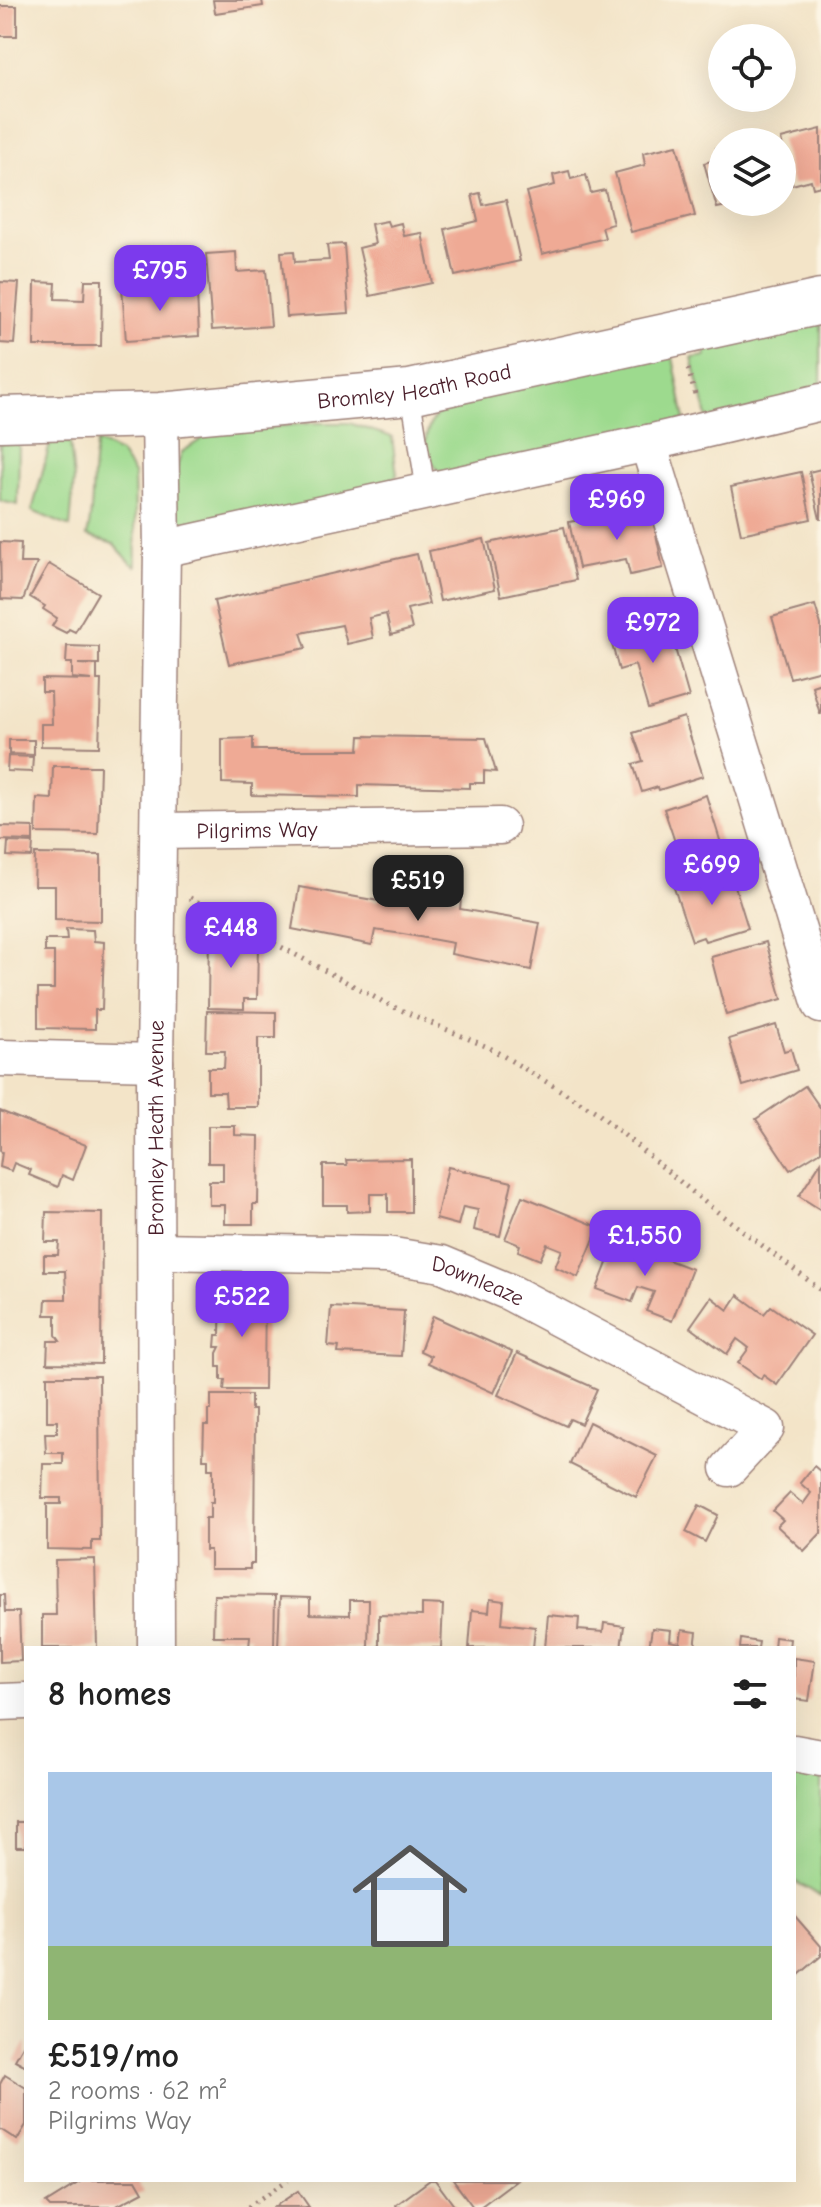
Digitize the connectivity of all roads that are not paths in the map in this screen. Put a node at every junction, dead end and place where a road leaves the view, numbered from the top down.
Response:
1 (821, 302) edge
2 (410, 392) junction
3 (821, 402) edge
4 (160, 415) junction
5 (0, 419) edge
6 (648, 443) junction
7 (426, 491) junction
8 (162, 549) junction
9 (500, 826) dead end
10 (159, 831) junction
11 (821, 1005) edge
12 (0, 1058) edge
13 (155, 1062) junction
14 (156, 1251) junction
15 (729, 1468) dead end
16 (156, 1646) edge
17 (24, 1701) edge
18 (0, 1702) edge
19 (796, 1753) edge
20 (821, 1758) edge

1 - 2 main road, Bromley Heath Road
2 - 4 main road, Bromley Heath Road
2 - 7 lane
3 - 6 street
4 - 5 main road, Bromley Heath Road
4 - 8 street, Bromley Heath Avenue
6 - 7 street
6 - 11 street
7 - 8 street
8 - 10 street, Bromley Heath Avenue
9 - 10 street, Pilgrims Way
10 - 13 street, Bromley Heath Avenue
12 - 13 street
13 - 14 street, Bromley Heath Avenue
14 - 15 street, Downleaze
14 - 16 street, Bromley Heath Avenue
17 - 18 street
19 - 20 street

